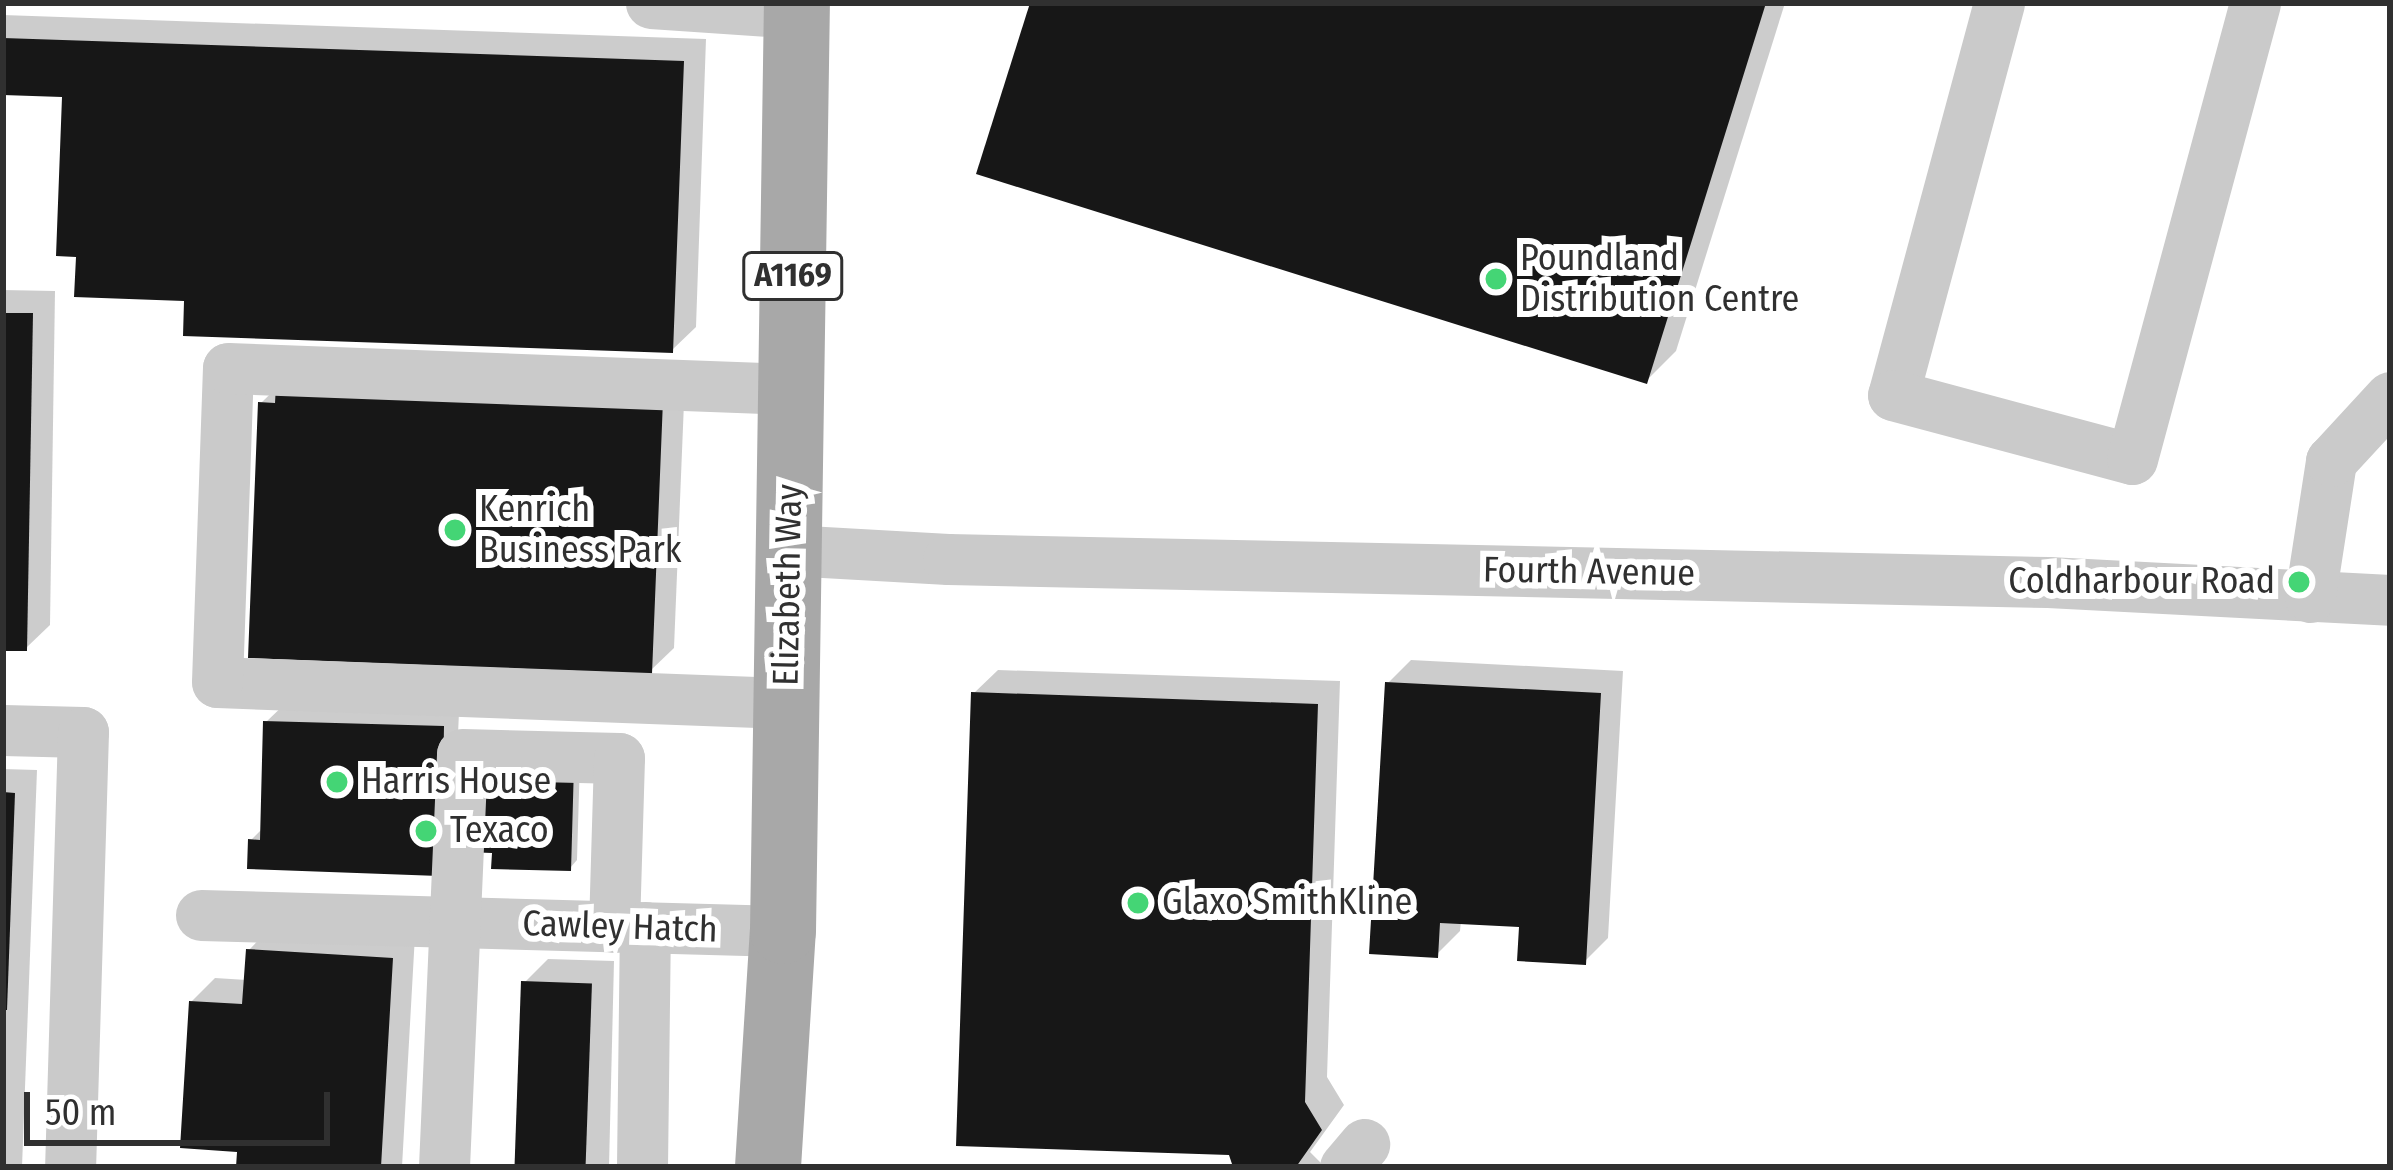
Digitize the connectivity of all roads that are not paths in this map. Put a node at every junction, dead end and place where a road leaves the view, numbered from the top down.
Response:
1 (651, 3) edge
2 (1999, 3) edge
3 (2255, 3) edge
4 (797, 8) edge
5 (791, 389) junction
6 (2390, 397) edge
7 (788, 550) junction
8 (2310, 597) junction
9 (2390, 600) edge
10 (786, 703) junction
11 (3, 730) edge
12 (201, 915) dead end
13 (456, 922) junction
14 (630, 927) junction
15 (783, 931) junction
16 (70, 1167) edge
17 (444, 1167) edge
18 (642, 1167) edge
19 (768, 1167) edge

1 - 4 street
2 - 3 street
4 - 5 main road, Elizabeth Way / A1169
5 - 7 main road, Elizabeth Way / A1169
5 - 10 street
6 - 8 street
7 - 8 street, Fourth Avenue
7 - 10 main road, Elizabeth Way / A1169
8 - 9 street, Fourth Avenue
10 - 15 main road, Elizabeth Way / A1169
11 - 16 street
12 - 13 street, Cawley Hatch
13 - 14 street, Cawley Hatch
13 - 14 street
13 - 17 street
14 - 15 street, Cawley Hatch
14 - 18 street
15 - 19 main road, Elizabeth Way / A1169

